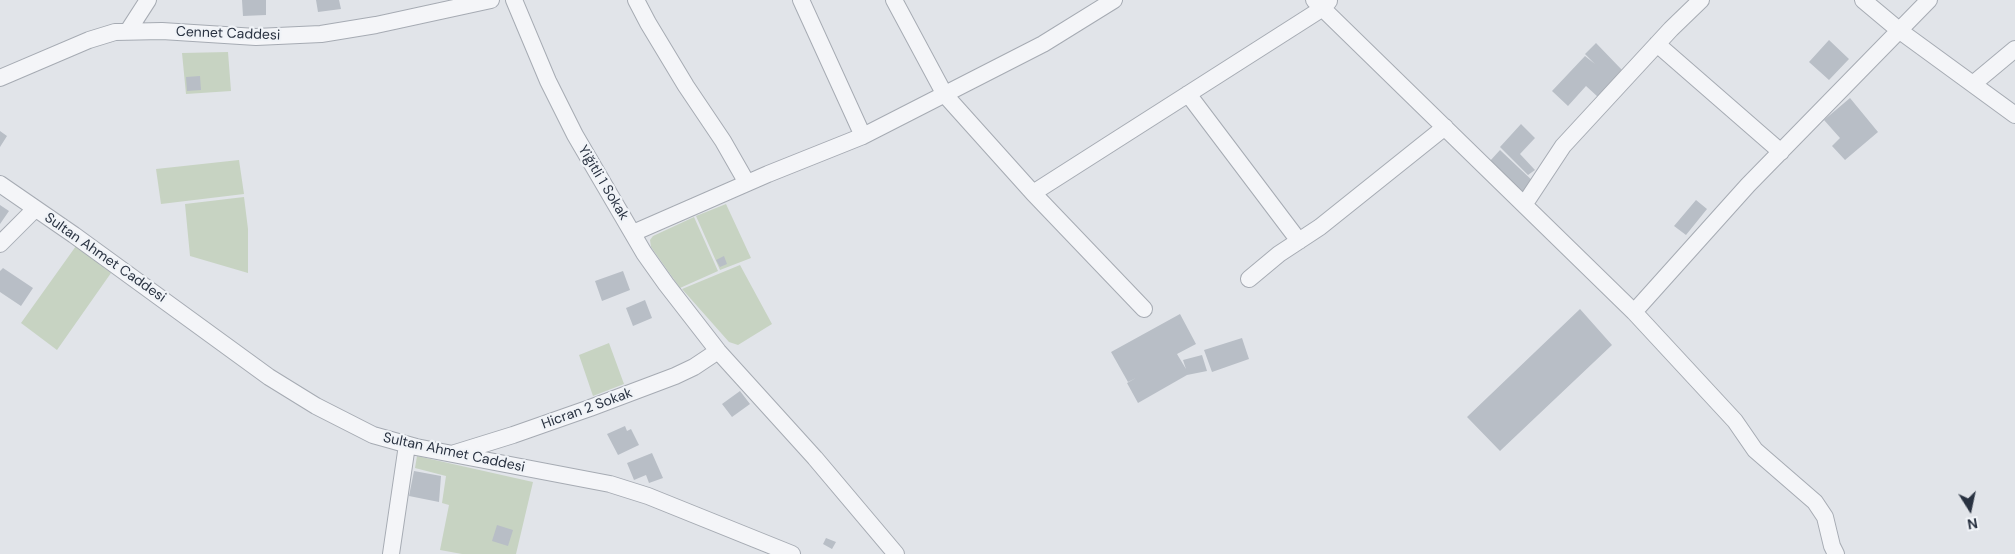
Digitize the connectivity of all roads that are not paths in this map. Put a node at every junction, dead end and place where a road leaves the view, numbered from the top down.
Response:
1 (148, 0) edge
2 (491, 0) edge
3 (514, 0) edge
4 (636, 0) edge
5 (802, 0) edge
6 (894, 0) edge
7 (1114, 0) edge
8 (1700, 0) edge
9 (1863, 0) edge
10 (1929, 0) edge
11 (1323, 4) edge
12 (128, 31) junction
13 (1900, 31) junction
14 (1657, 44) junction
15 (2015, 49) edge
16 (0, 78) edge
17 (1973, 84) junction
18 (1188, 94) junction
19 (944, 95) junction
20 (2015, 115) edge
21 (1445, 127) junction
22 (864, 136) junction
23 (1780, 152) junction
24 (747, 183) junction
25 (0, 184) edge
26 (1033, 193) junction
27 (1524, 205) junction
28 (35, 208) junction
29 (633, 233) junction
30 (1299, 241) junction
31 (0, 244) edge
32 (1249, 279) dead end
33 (1144, 309) dead end
34 (1634, 312) junction
35 (718, 351) junction
36 (407, 445) junction
37 (450, 454) junction
38 (391, 554) edge
39 (792, 554) edge
40 (896, 554) edge
41 (1836, 554) edge

1 - 12 street
2 - 12 street, Cennet Caddesi
3 - 29 street, Yiğitli 1 Sokak
4 - 24 street
5 - 22 street
6 - 19 street
7 - 19 street
8 - 14 street
9 - 13 street
10 - 13 street
11 - 18 street
11 - 21 street
12 - 16 street, Cennet Caddesi
13 - 17 street
13 - 23 street
14 - 23 street
14 - 27 street
15 - 17 street
17 - 20 street
18 - 26 street
18 - 30 street
19 - 22 street
19 - 26 street
21 - 27 street
21 - 30 street
22 - 24 street
23 - 34 street
24 - 29 street
25 - 28 street, Sultan Ahmet Caddesi
26 - 33 street
27 - 34 street
28 - 31 street
28 - 36 street, Sultan Ahmet Caddesi
29 - 35 street, Yiğitli 1 Sokak
30 - 32 street
34 - 41 street
35 - 37 street, Hicran 2 Sokak
35 - 40 street, Yiğitli 1 Sokak
36 - 37 street, Sultan Ahmet Caddesi
36 - 38 street
37 - 39 street, Sultan Ahmet Caddesi

